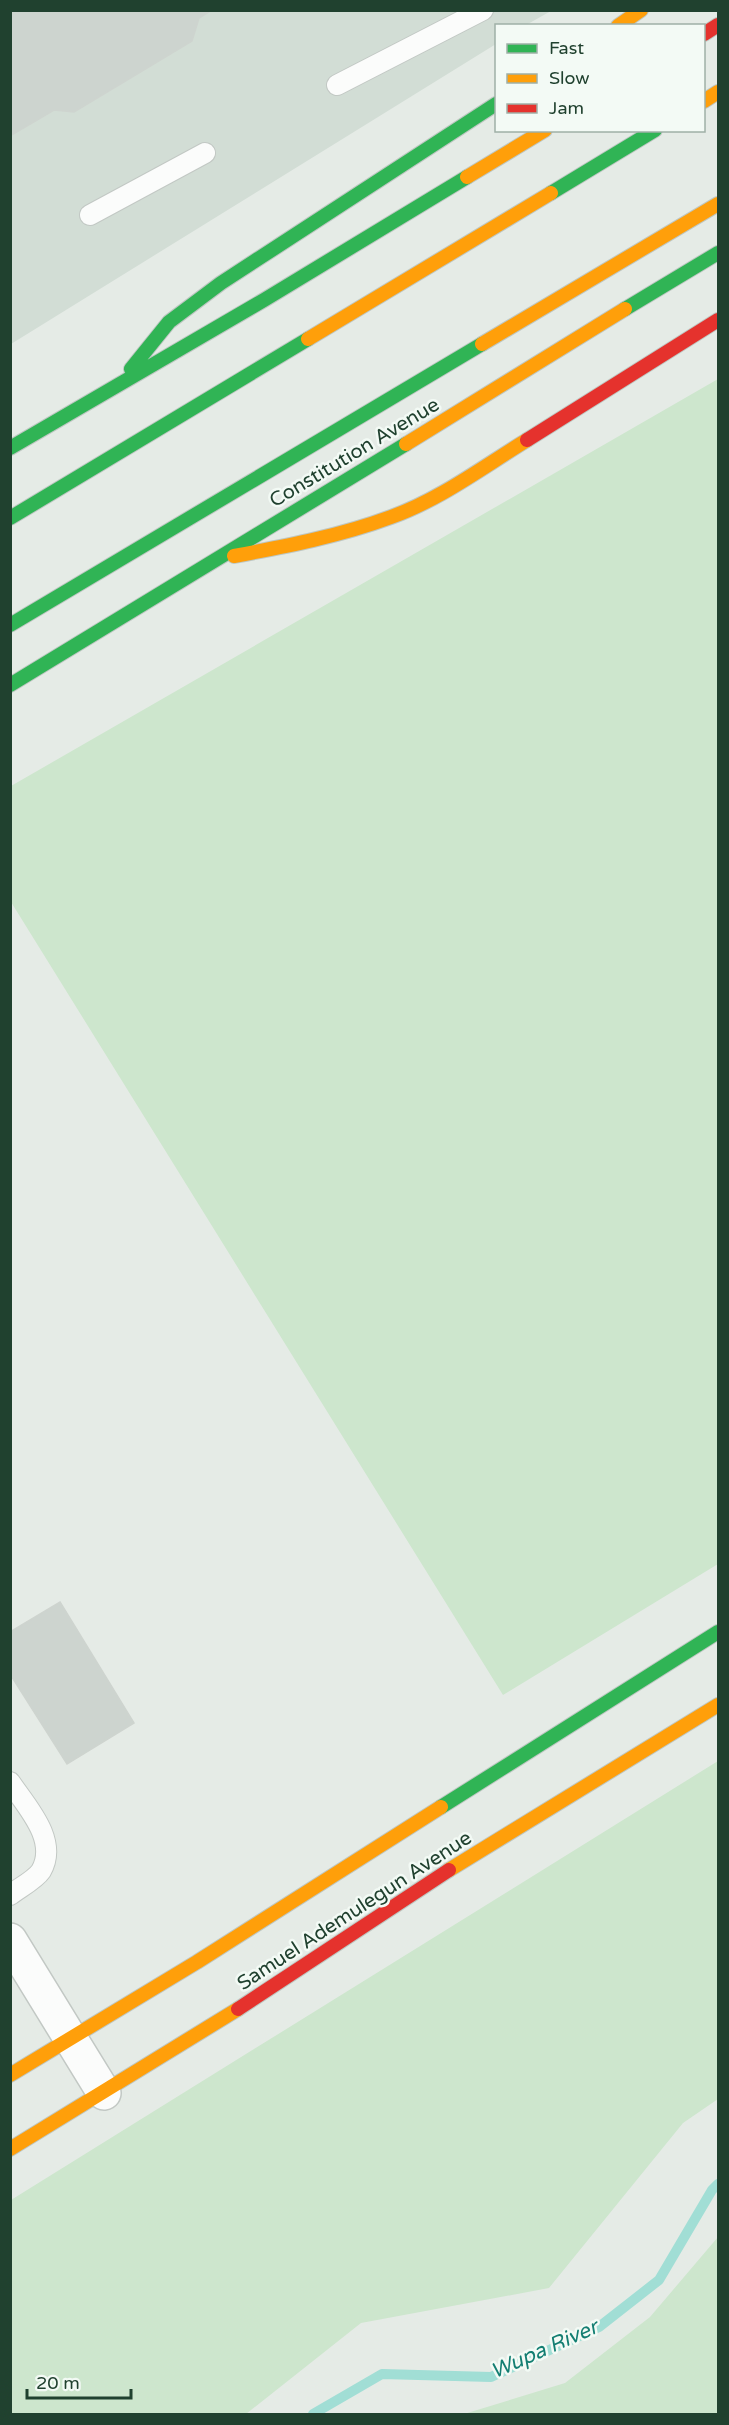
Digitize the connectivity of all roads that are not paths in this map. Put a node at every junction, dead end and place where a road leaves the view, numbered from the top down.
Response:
1 (483, 10) edge
2 (641, 10) edge
3 (621, 24) edge
4 (718, 25) edge
5 (705, 33) edge
6 (338, 85) dead end
7 (718, 92) edge
8 (705, 100) edge
9 (495, 105) edge
10 (542, 132) edge
11 (653, 132) edge
12 (205, 153) dead end
13 (718, 204) edge
14 (90, 215) dead end
15 (718, 253) edge
16 (718, 320) edge
17 (118, 385) junction
18 (10, 448) edge
19 (10, 518) edge
20 (218, 559) junction
21 (10, 625) edge
22 (10, 686) edge
23 (718, 1632) edge
24 (718, 1705) edge
25 (10, 1782) edge
26 (10, 1894) edge
27 (10, 1940) edge
28 (70, 2040) junction
29 (10, 2075) edge
30 (104, 2093) junction
31 (10, 2150) edge

1 - 6 lane
2 - 3 main road
4 - 5 main road
7 - 8 main road
9 - 17 main road
10 - 17 main road
11 - 19 main road
12 - 14 lane
13 - 21 main road, Constitution Avenue
15 - 20 main road, Constitution Avenue
16 - 20 main road
17 - 18 main road
20 - 22 main road, Constitution Avenue
23 - 28 main road, Samuel Ademulegun Avenue
24 - 30 main road, Samuel Ademulegun Avenue
25 - 26 lane
27 - 28 street
28 - 29 main road, Samuel Ademulegun Avenue
28 - 30 street
30 - 31 main road, Samuel Ademulegun Avenue

